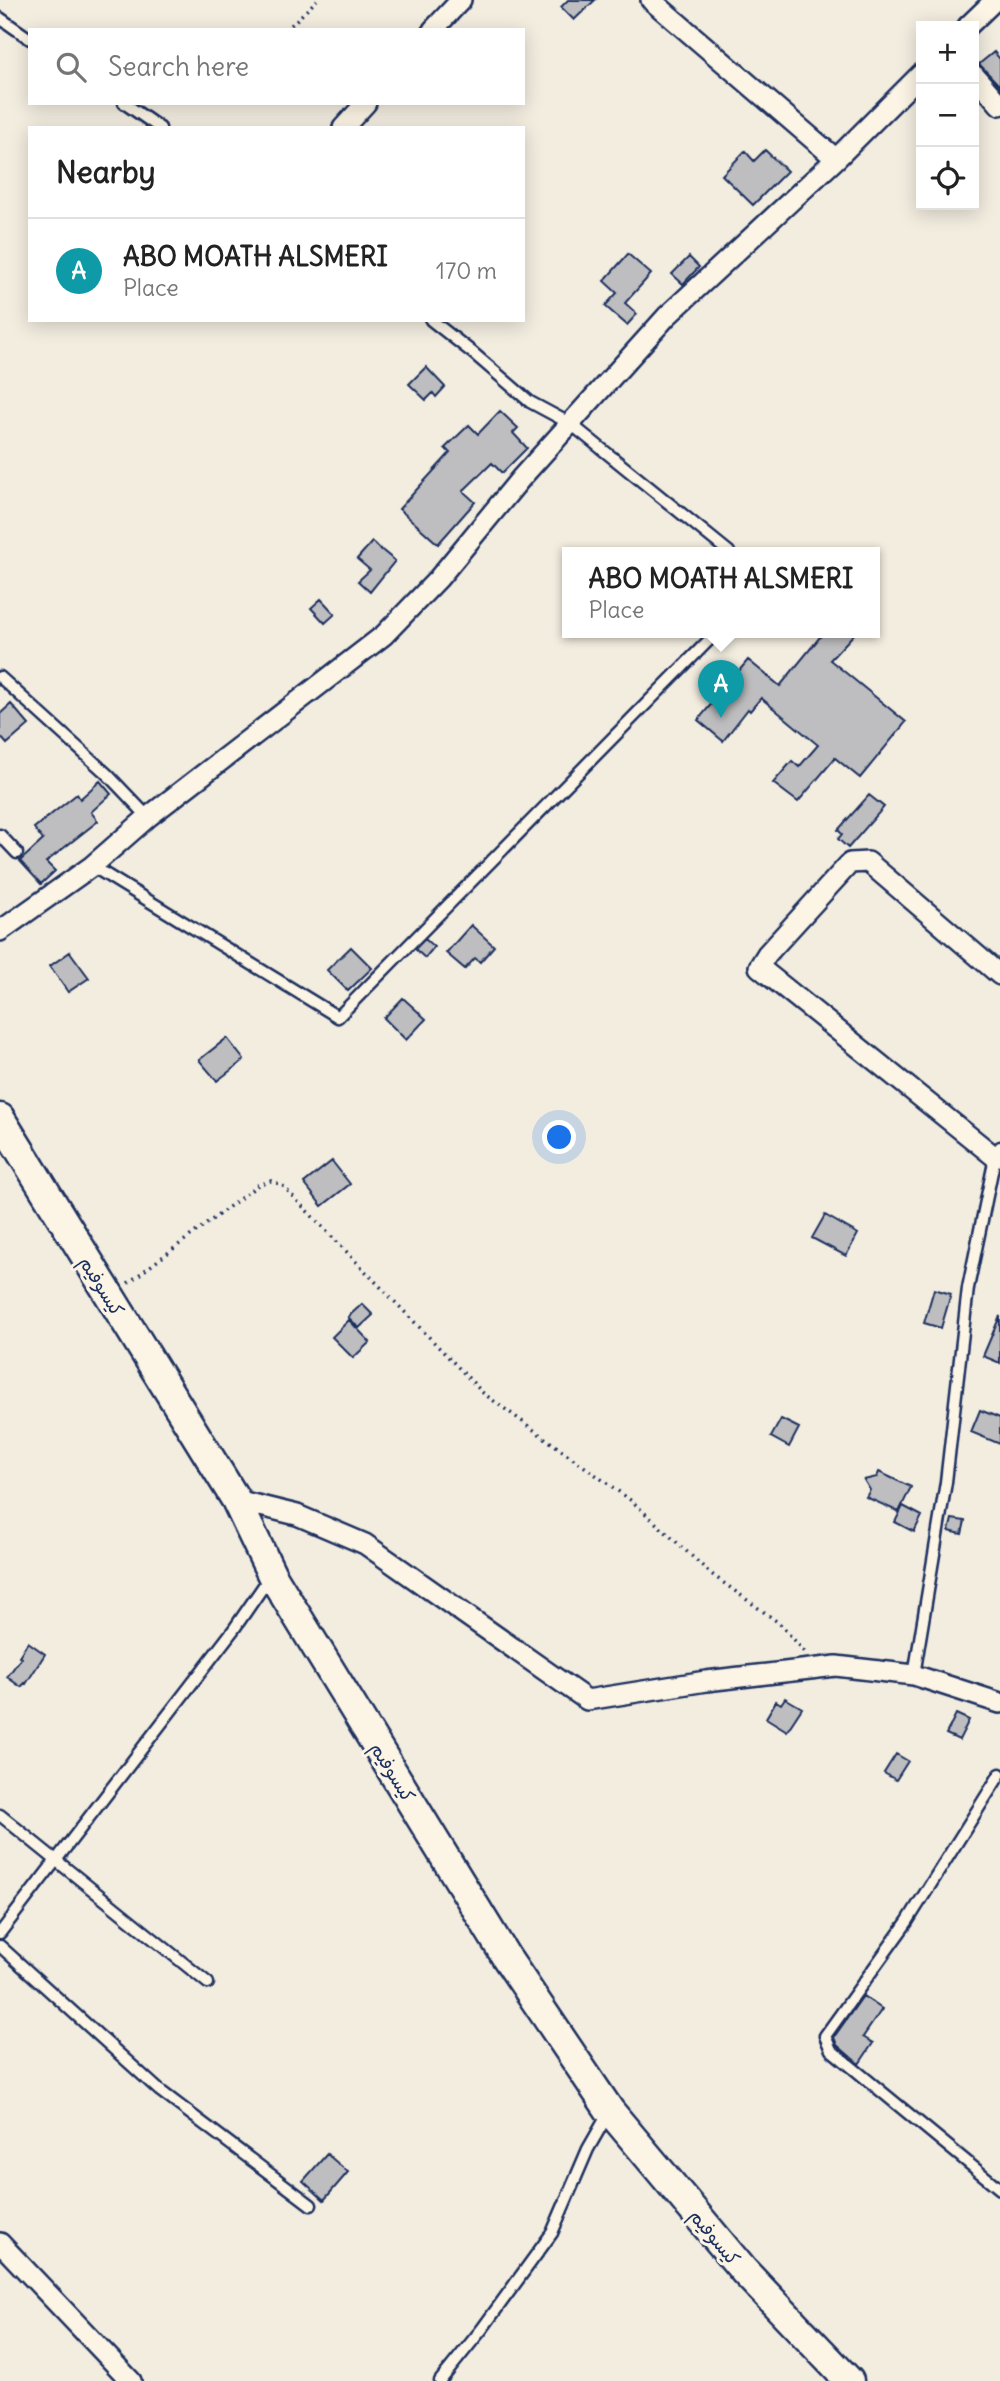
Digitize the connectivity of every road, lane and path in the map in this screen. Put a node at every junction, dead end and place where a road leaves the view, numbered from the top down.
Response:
1 (317, 0) edge
2 (461, 0) edge
3 (652, 0) edge
4 (995, 0) edge
5 (0, 18) edge
6 (973, 21) edge
7 (288, 28) edge
8 (435, 28) edge
9 (28, 38) edge
10 (916, 79) edge
11 (979, 81) edge
12 (127, 105) edge
13 (364, 105) edge
14 (1000, 105) edge
15 (157, 126) edge
16 (345, 126) edge
17 (836, 159) junction
18 (434, 322) edge
19 (571, 424) junction
20 (723, 547) edge
21 (711, 638) edge
22 (0, 677) edge
23 (148, 817) junction
24 (0, 835) edge
25 (17, 853) dead end
26 (92, 866) junction
27 (0, 931) edge
28 (1000, 975) edge
29 (0, 1118) edge
30 (998, 1152) edge
31 (109, 1297) junction
32 (236, 1500) junction
33 (272, 1575) junction
34 (820, 1668) junction
35 (914, 1675) junction
36 (1000, 1703) edge
37 (1000, 1774) edge
38 (0, 1815) edge
39 (56, 1860) junction
40 (0, 1933) edge
41 (0, 1946) edge
42 (208, 1983) dead end
43 (610, 2110) junction
44 (1000, 2189) edge
45 (312, 2205) dead end
46 (0, 2243) edge
47 (131, 2381) edge
48 (440, 2381) edge
49 (849, 2381) edge

1 - 7 path
2 - 8 street
3 - 17 street
4 - 6 street
5 - 9 lane
10 - 17 street
11 - 14 street
12 - 15 lane
13 - 16 street
17 - 19 street
18 - 19 lane
19 - 20 lane
19 - 23 street
21 - 26 lane
22 - 23 lane
23 - 26 street
24 - 25 lane
26 - 27 street
28 - 30 street
29 - 31 street, كيسوفيم
30 - 35 lane
31 - 32 street, كيسوفيم
31 - 34 path
32 - 33 street, كيسوفيم
32 - 34 street
33 - 39 lane
33 - 43 street, كيسوفيم
34 - 35 street
35 - 36 street
37 - 44 lane
38 - 39 lane
39 - 40 lane
39 - 42 lane
41 - 45 lane
43 - 48 lane
43 - 49 street, كيسوفيم
46 - 47 street

